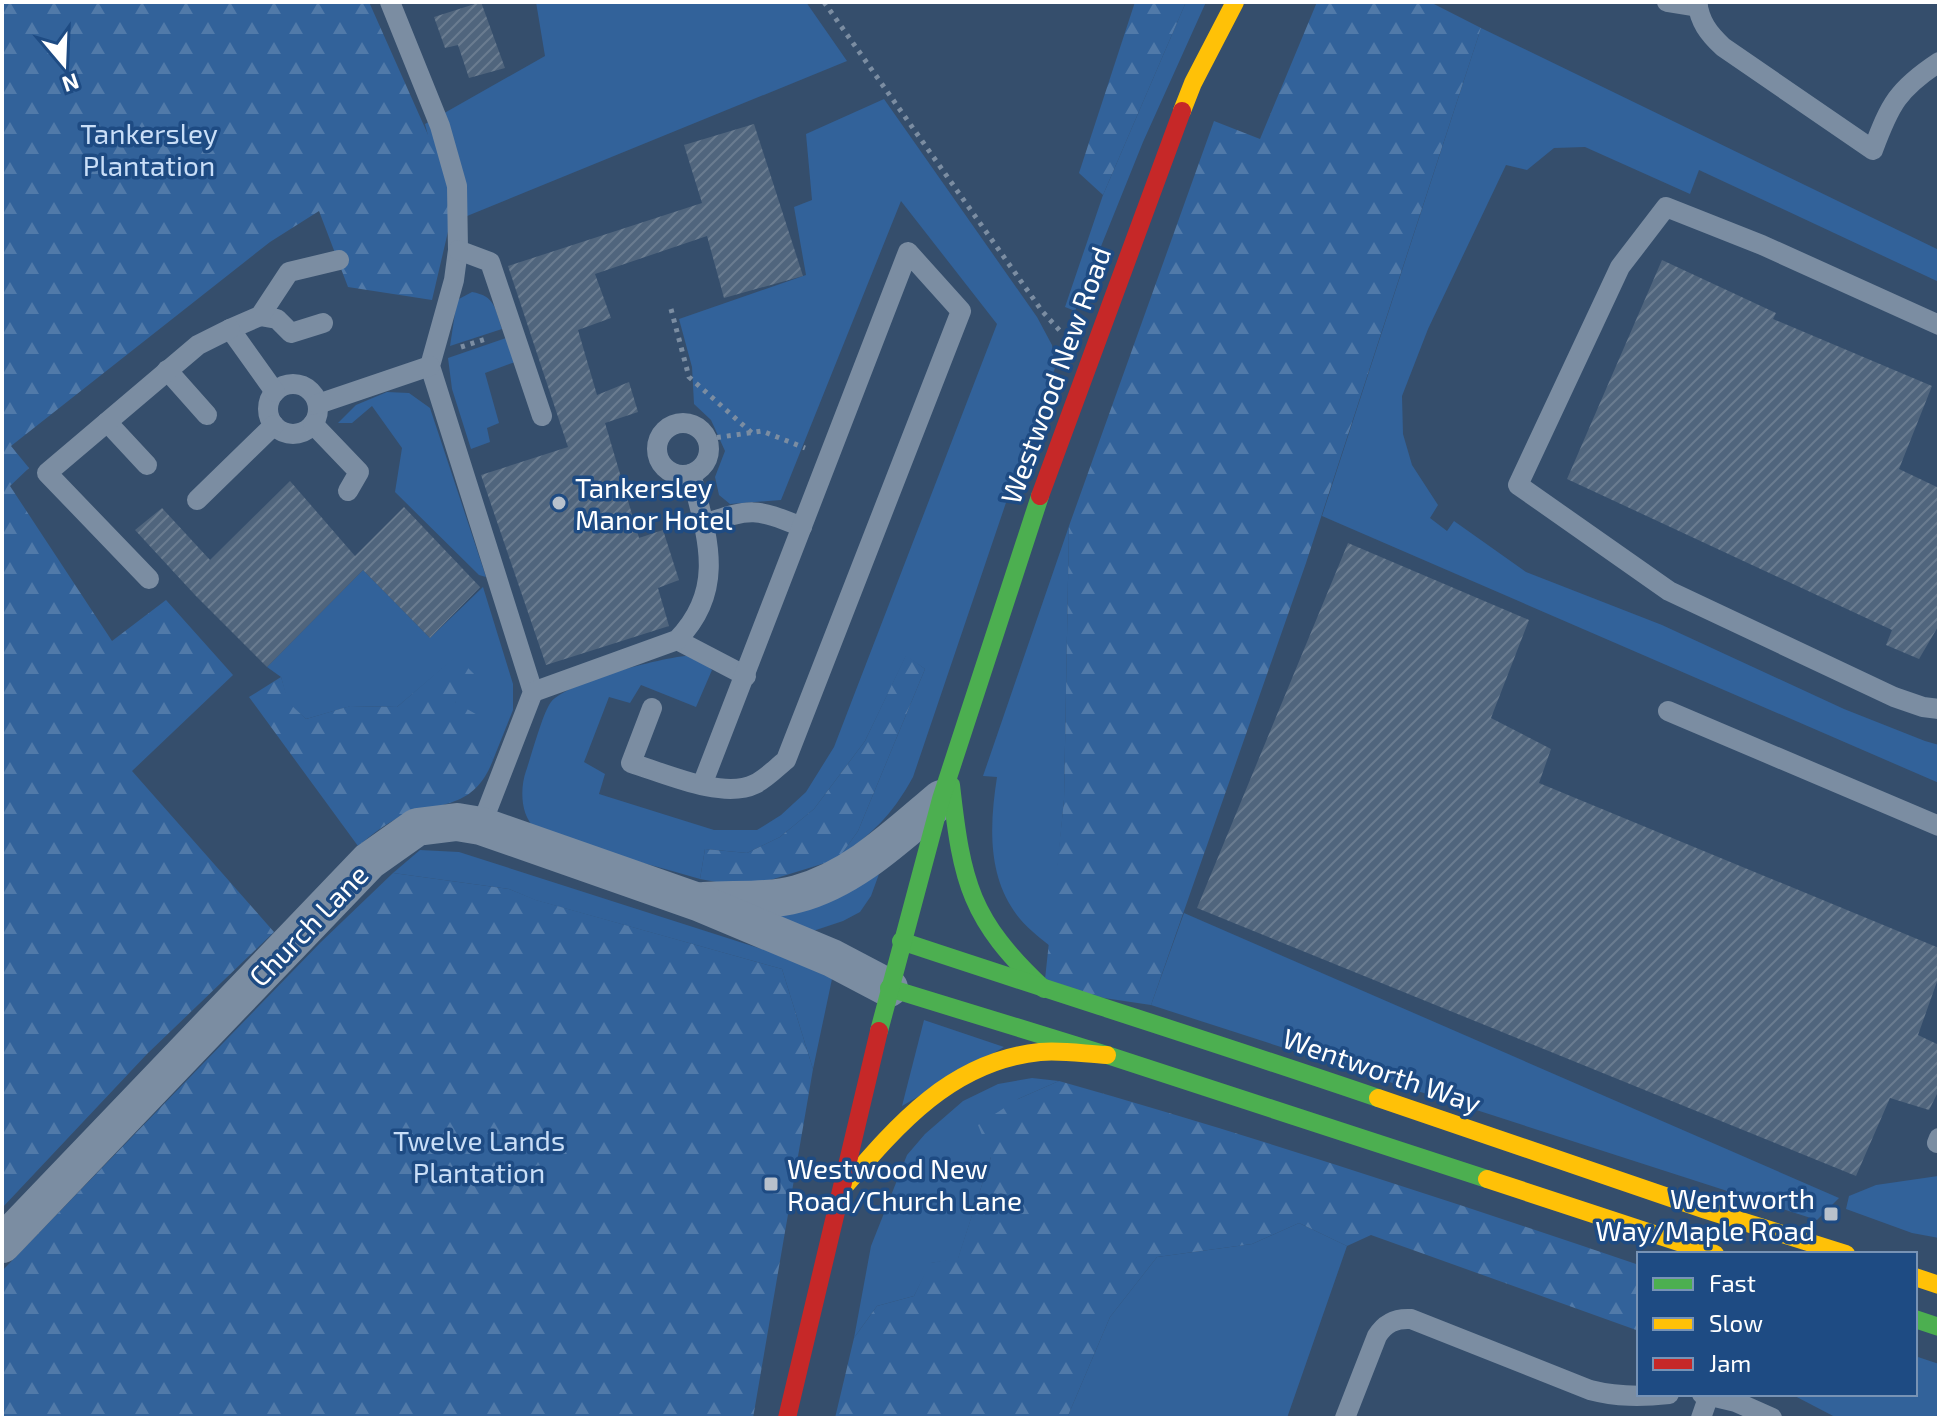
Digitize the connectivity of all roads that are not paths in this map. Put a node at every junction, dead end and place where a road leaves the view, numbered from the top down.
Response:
1 (390, 2) edge
2 (1235, 2) edge
3 (1667, 2) edge
4 (1697, 4) edge
5 (1939, 62) edge
6 (458, 250) junction
7 (339, 260) dead end
8 (260, 316) junction
9 (323, 323) dead end
10 (1939, 325) edge
11 (230, 329) junction
12 (432, 361) junction
13 (167, 370) junction
14 (275, 392) junction
15 (316, 414) junction
16 (207, 415) dead end
17 (542, 416) dead end
18 (107, 422) junction
19 (274, 425) junction
20 (147, 465) dead end
21 (691, 474) junction
22 (348, 491) dead end
23 (197, 500) dead end
24 (704, 524) junction
25 (802, 527) junction
26 (149, 579) dead end
27 (677, 640) junction
28 (746, 676) junction
29 (533, 692) junction
30 (652, 708) dead end
31 (1939, 709) edge
32 (1668, 711) dead end
33 (702, 785) junction
34 (945, 787) junction
35 (481, 826) junction
36 (1939, 826) edge
37 (698, 902) junction
38 (901, 941) junction
39 (889, 988) junction
40 (1044, 989) junction
41 (1107, 1055) junction
42 (840, 1192) junction
43 (2, 1244) edge
44 (1709, 1252) edge
45 (1840, 1252) edge
46 (1917, 1320) edge
47 (1939, 1327) edge
48 (1650, 1396) edge
49 (1709, 1396) edge
50 (1713, 1396) edge
51 (787, 1418) edge
52 (1345, 1418) edge
53 (1701, 1418) edge
54 (1772, 1418) edge

1 - 6 lane
2 - 34 main road, Westwood New Road
3 - 4 lane
4 - 5 lane
6 - 12 lane
6 - 17 lane
7 - 8 lane
8 - 9 lane
8 - 11 lane
10 - 31 lane
11 - 13 lane
11 - 14 lane
12 - 15 lane
12 - 29 lane
13 - 16 lane
13 - 18 lane
14 - 15 lane
14 - 19 lane
15 - 19 lane
15 - 22 lane
18 - 20 lane
18 - 26 lane
19 - 23 lane
21 - 21 lane
21 - 24 lane
24 - 25 lane
24 - 27 lane
25 - 28 lane
25 - 33 lane
27 - 28 lane
27 - 29 lane
28 - 33 lane
29 - 35 lane
30 - 33 lane
32 - 36 lane
34 - 37 street, Church Lane
34 - 38 main road, Westwood New Road
34 - 40 main road
35 - 37 street, Church Lane
35 - 43 street, Church Lane
37 - 39 street, Church Lane
38 - 39 main road, Westwood New Road
38 - 40 main road, Wentworth Way
39 - 41 main road
39 - 42 main road, Westwood New Road
40 - 45 main road, Wentworth Way
41 - 42 main road
41 - 44 main road
42 - 51 main road, Westwood New Road
46 - 47 main road
48 - 52 lane
49 - 53 lane
50 - 54 lane

